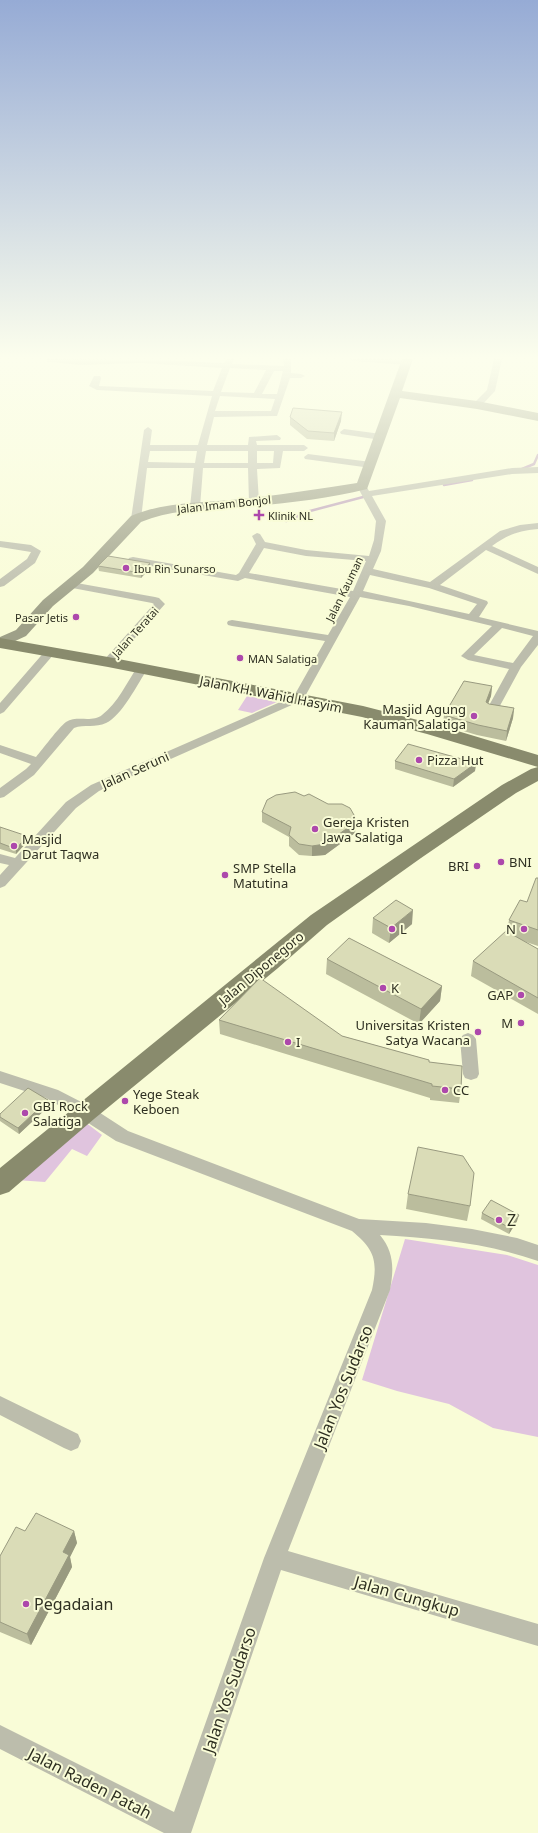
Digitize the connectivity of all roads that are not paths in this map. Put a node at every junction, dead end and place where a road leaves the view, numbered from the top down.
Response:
1 (147, 445) edge
2 (203, 445) edge
3 (253, 445) edge
4 (375, 445) edge
5 (147, 448) junction
6 (202, 448) junction
7 (253, 448) junction
8 (279, 448) junction
9 (144, 465) junction
10 (371, 465) junction
11 (199, 466) junction
12 (253, 466) junction
13 (538, 470) edge
14 (366, 493) junction
15 (254, 502) junction
16 (195, 507) junction
17 (136, 520) junction
18 (538, 526) edge
19 (0, 544) edge
20 (485, 546) junction
21 (103, 555) junction
22 (372, 559) junction
23 (368, 571) junction
24 (538, 571) edge
25 (243, 575) junction
26 (0, 584) edge
27 (71, 585) junction
28 (432, 586) junction
29 (356, 594) junction
30 (472, 618) junction
31 (232, 622) dead end
32 (499, 625) junction
33 (538, 636) edge
34 (332, 639) junction
35 (0, 643) edge
36 (50, 652) junction
37 (108, 662) junction
38 (516, 667) junction
39 (142, 668) junction
40 (299, 698) junction
41 (0, 710) edge
42 (492, 711) edge
43 (1, 751) edge
44 (38, 762) junction
45 (538, 762) edge
46 (538, 773) edge
47 (0, 794) edge
48 (0, 858) edge
49 (16, 863) junction
50 (0, 883) edge
51 (468, 1039) dead end
52 (471, 1074) dead end
53 (0, 1077) edge
54 (85, 1112) junction
55 (0, 1184) edge
56 (358, 1226) junction
57 (538, 1253) edge
58 (0, 1405) edge
59 (71, 1440) dead end
60 (275, 1558) junction
61 (538, 1635) edge
62 (0, 1737) edge
63 (179, 1831) edge

1 - 5 street
2 - 6 street
3 - 7 street
4 - 10 main road
5 - 6 street
5 - 9 street
6 - 7 street
6 - 11 street
7 - 8 street
7 - 12 street
8 - 10 street
8 - 12 street
9 - 11 street
9 - 17 street
10 - 14 main road
11 - 12 street
11 - 16 street
12 - 15 street
13 - 14 street
14 - 15 main road, Jalan Imam Bonjol
14 - 22 street, Jalan Kauman
15 - 16 main road, Jalan Imam Bonjol
16 - 17 main road, Jalan Imam Bonjol
17 - 21 main road, Jalan Imam Bonjol
18 - 20 street
19 - 26 street
20 - 24 street
20 - 28 street
21 - 25 street
21 - 27 main road, Jalan Imam Bonjol
22 - 23 street, Jalan Kauman
22 - 25 street
23 - 28 street
23 - 29 street, Jalan Kauman
25 - 29 street
27 - 35 main road, Jalan Imam Bonjol
27 - 37 street, Jalan Teratai
28 - 30 street
29 - 30 street
29 - 34 street, Jalan Kauman
30 - 32 street
31 - 34 street
32 - 33 street
32 - 38 street
33 - 38 street
34 - 40 street, Jalan Kauman
35 - 36 main road, Jalan KH. Wahid Hasyim
36 - 37 main road, Jalan KH. Wahid Hasyim
36 - 41 street
37 - 39 main road, Jalan KH. Wahid Hasyim
38 - 42 street
39 - 40 main road, Jalan KH. Wahid Hasyim
39 - 44 street
40 - 45 main road, Jalan KH. Wahid Hasyim
40 - 49 street, Jalan Seruni
43 - 44 street
44 - 47 street
46 - 54 main road, Jalan Diponegoro
48 - 49 street
49 - 50 street, Jalan Seruni
51 - 52 street
53 - 54 street, Jalan Yos Sudarso
54 - 55 main road, Jalan Diponegoro
54 - 56 street, Jalan Yos Sudarso
56 - 57 street
56 - 60 street, Jalan Yos Sudarso
58 - 59 street
60 - 61 street, Jalan Cungkup
60 - 63 street, Jalan Yos Sudarso
62 - 63 street, Jalan Raden Patah

